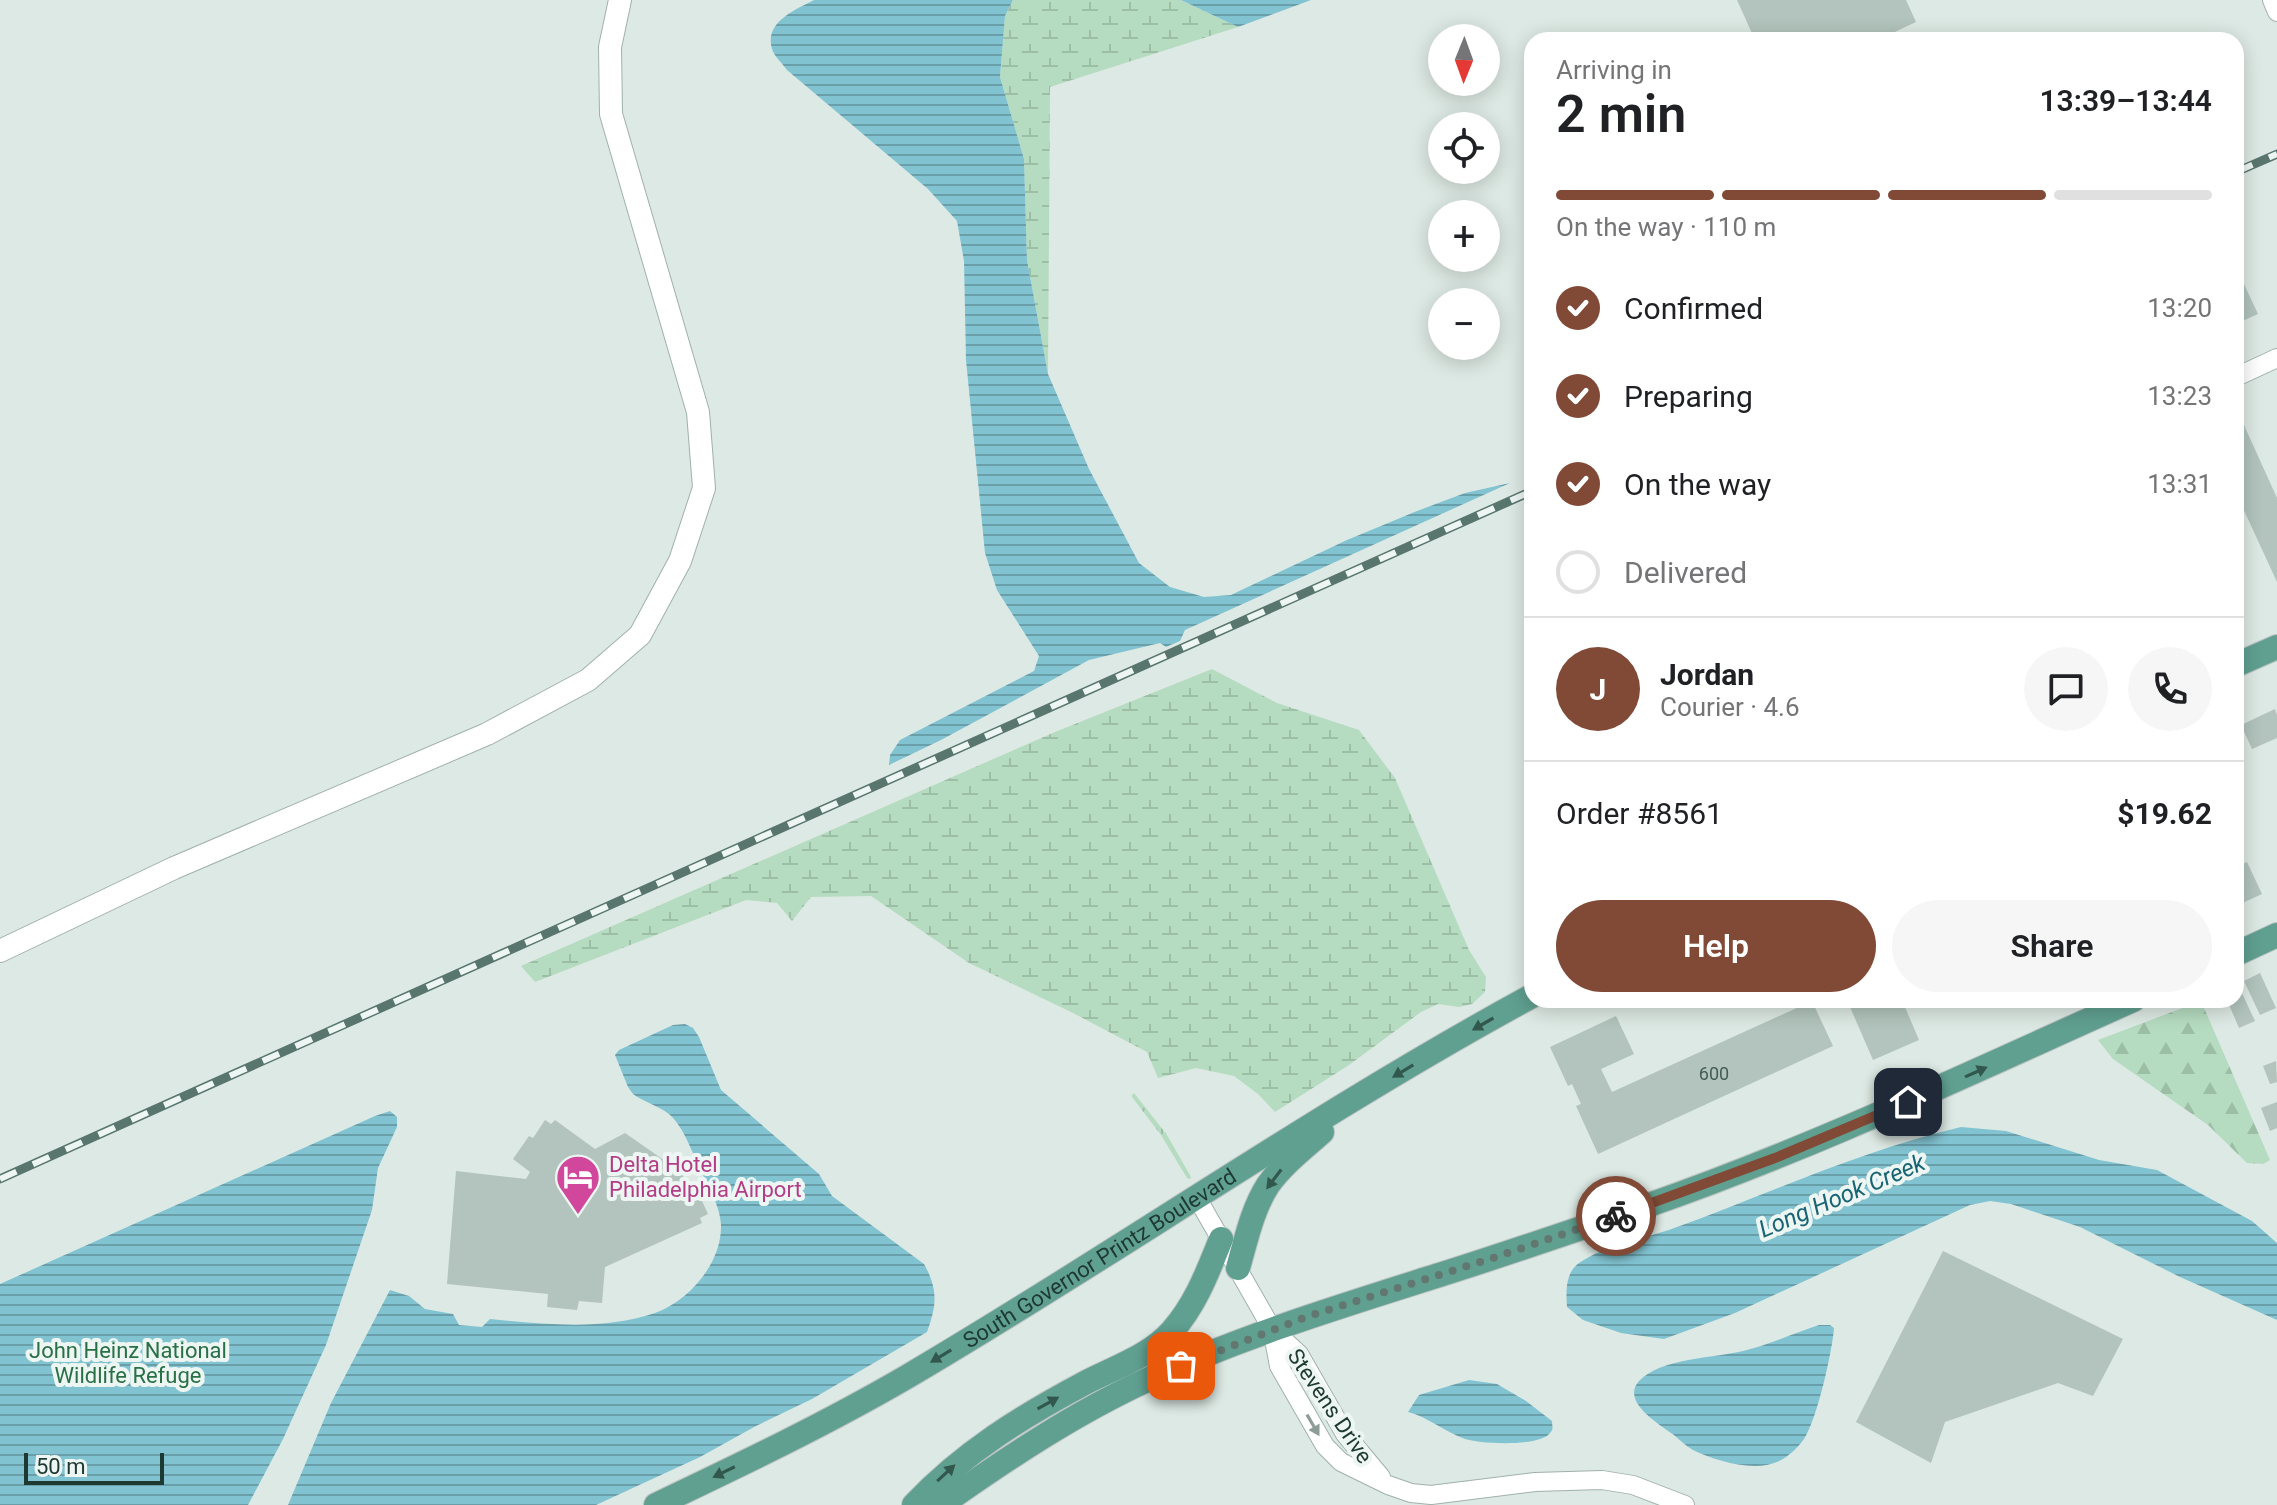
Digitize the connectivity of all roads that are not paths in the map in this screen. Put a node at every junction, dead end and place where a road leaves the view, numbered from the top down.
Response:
1 (620, 0) edge
2 (2272, 0) edge
3 (2277, 12) edge
4 (2277, 358) edge
5 (2244, 373) edge
6 (2277, 647) edge
7 (2244, 661) edge
8 (2277, 935) edge
9 (2244, 950) edge
10 (0, 951) edge
11 (1524, 1001) edge
12 (2101, 1008) edge
13 (1372, 1089) junction
14 (1196, 1196) junction
15 (1221, 1239) junction
16 (1238, 1268) junction
17 (1272, 1329) junction
18 (1465, 1498) edge
19 (656, 1505) edge
20 (914, 1505) edge
21 (941, 1505) edge
22 (1685, 1505) edge

1 - 10 street
2 - 3 street
4 - 5 street
6 - 7 main road
8 - 9 main road
11 -> 13 main road, South Governor Printz Boulevard
17 -> 12 main road
13 - 14 main road, South Governor Printz Boulevard
13 -> 16 main road
14 - 15 street, Stevens Drive
14 -> 19 main road, South Governor Printz Boulevard
15 - 16 street, Stevens Drive
20 -> 15 main road
16 - 17 street, Stevens Drive
17 - 18 street, Stevens Drive
17 - 21 main road
18 - 22 street, Stevens Drive

